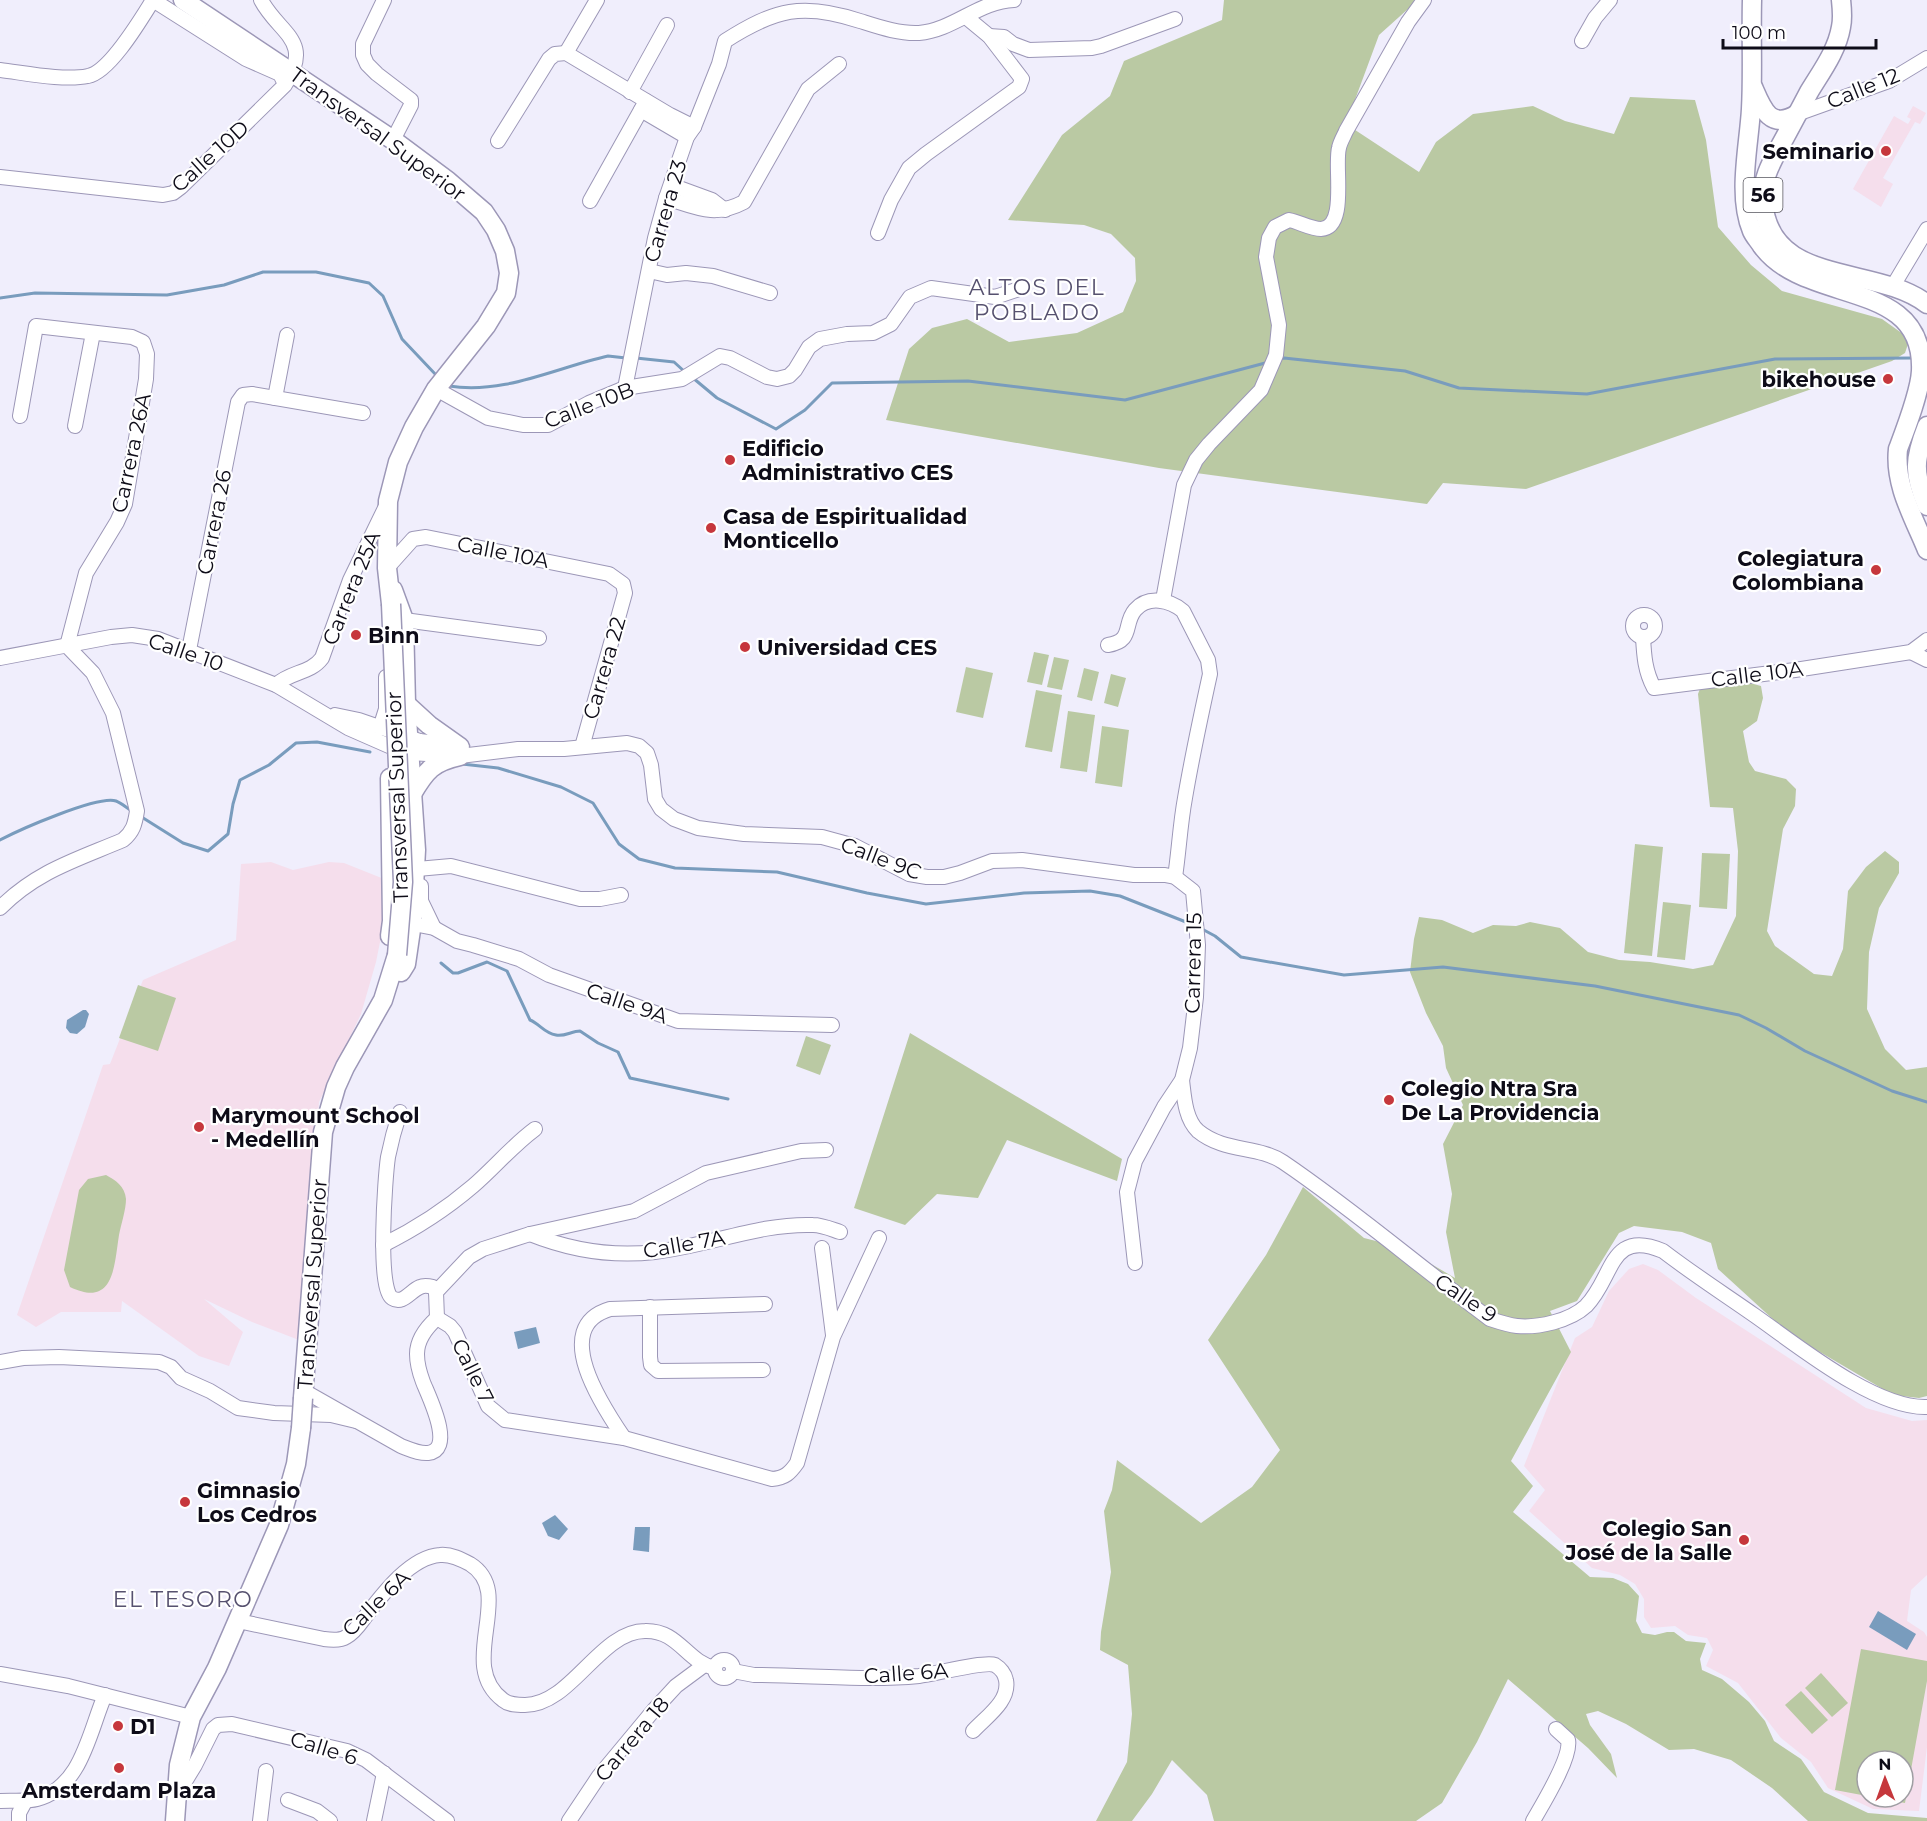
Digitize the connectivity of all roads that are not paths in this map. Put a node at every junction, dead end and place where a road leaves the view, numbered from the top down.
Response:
1 (153, 0) edge
2 (261, 0) edge
3 (384, 0) edge
4 (597, 0) edge
5 (1014, 0) edge
6 (1425, 0) edge
7 (1610, 0) edge
8 (1752, 0) edge
9 (1841, 0) edge
10 (187, 1) edge
11 (966, 17) junction
12 (1175, 19) dead end
13 (667, 25) dead end
14 (194, 26) junction
15 (989, 36) junction
16 (1582, 41) dead end
17 (566, 53) junction
18 (1927, 58) edge
19 (839, 64) dead end
20 (0, 70) edge
21 (290, 79) junction
22 (1752, 82) junction
23 (630, 92) junction
24 (643, 106) junction
25 (1797, 114) junction
26 (690, 132) junction
27 (393, 140) junction
28 (498, 141) dead end
29 (0, 177) edge
30 (669, 191) junction
31 (590, 201) dead end
32 (1927, 228) edge
33 (878, 233) dead end
34 (649, 271) junction
35 (1893, 286) junction
36 (1022, 288) dead end
37 (770, 293) dead end
38 (1927, 304) edge
39 (93, 333) junction
40 (287, 335) dead end
41 (440, 384) junction
42 (625, 388) junction
43 (275, 398) junction
44 (363, 413) dead end
45 (20, 416) dead end
46 (75, 426) dead end
47 (1927, 426) edge
48 (388, 501) junction
49 (1927, 506) edge
50 (1927, 550) edge
51 (388, 572) junction
52 (625, 588) joint
53 (1163, 600) junction
54 (387, 605) junction
55 (411, 621) junction
56 (1644, 637) dead end
57 (539, 638) dead end
58 (1927, 640) edge
59 (1108, 645) dead end
60 (67, 646) junction
61 (189, 650) junction
62 (1911, 652) junction
63 (0, 658) edge
64 (1927, 660) edge
65 (276, 685) junction
66 (406, 704) junction
67 (327, 713) junction
68 (380, 728) junction
69 (409, 745) junction
70 (389, 746) junction
71 (582, 747) junction
72 (460, 751) junction
73 (412, 794) junction
74 (661, 809) joint
75 (408, 865) junction
76 (1174, 878) junction
77 (621, 895) dead end
78 (0, 908) edge
79 (392, 921) junction
80 (412, 923) junction
81 (434, 928) junction
82 (383, 1000) junction
83 (832, 1024) dead end
84 (1182, 1080) junction
85 (400, 1112) dead end
86 (535, 1129) dead end
87 (825, 1150) dead end
88 (840, 1232) dead end
89 (530, 1234) junction
90 (879, 1238) dead end
91 (383, 1245) junction
92 (822, 1248) dead end
93 (1135, 1263) dead end
94 (436, 1292) junction
95 (765, 1304) dead end
96 (650, 1307) junction
97 (437, 1318) junction
98 (833, 1337) junction
99 (0, 1362) edge
100 (763, 1370) dead end
101 (303, 1395) junction
102 (1927, 1407) edge
103 (356, 1421) junction
104 (624, 1438) junction
105 (238, 1621) junction
106 (709, 1667) junction
107 (0, 1674) edge
108 (105, 1695) junction
109 (191, 1717) junction
110 (1556, 1729) dead end
111 (974, 1731) dead end
112 (182, 1751) junction
113 (200, 1755) junction
114 (266, 1771) dead end
115 (384, 1773) junction
116 (176, 1796) junction
117 (26, 1800) junction
118 (288, 1800) dead end
119 (0, 1801) edge
120 (19, 1821) edge
121 (175, 1821) edge
122 (260, 1821) edge
123 (330, 1821) edge
124 (374, 1821) edge
125 (447, 1821) edge
126 (569, 1821) edge
127 (1533, 1821) edge

1 - 14 street
1 - 20 street
2 - 21 street
3 - 27 street
4 - 17 street
5 - 11 street
6 - 53 street
7 - 16 street
8 - 22 main road, 56
9 - 25 main road, 56
10 - 14 street
10 - 21 main road, Transversal Superior
11 - 15 street
11 - 26 street, Carrera 23
12 - 15 street
13 - 23 street
14 - 21 street
15 - 33 street
17 - 23 street
17 - 28 street
18 - 25 street, Calle 12
19 - 30 street
21 - 27 main road, Transversal Superior
21 - 29 street, Calle 10D
22 - 25 main road
22 - 50 main road, 56
23 - 24 street
24 - 26 street
24 - 31 street
25 - 35 main road, 56
26 - 30 street, Carrera 23
27 - 41 main road, Transversal Superior
30 - 34 street, Carrera 23
32 - 35 street
34 - 37 street
34 - 42 street, Carrera 23
35 - 38 main road, 56
36 - 42 street, Calle 10B
39 - 45 street
39 - 46 street
39 - 60 street, Carrera 26A
40 - 43 street
41 - 42 street, Calle 10B
41 - 48 main road, Transversal Superior
43 - 44 street
43 - 61 street, Carrera 26
47 - 49 main road
48 - 51 main road, Transversal Superior
48 - 65 street, Carrera 25A
51 - 52 street, Calle 10A
51 - 54 main road, Transversal Superior
51 - 55 main road
52 - 71 street, Carrera 22
53 - 59 street
53 - 76 street
54 - 68 street
54 - 82 main road, Transversal Superior, bridge
55 - 57 street
55 - 66 main road
56 - 62 street, Calle 10A
58 - 62 street, Calle 10A
60 - 61 street, Calle 10
60 - 63 street, Calle 10
60 - 78 street
61 - 65 street, Calle 10
62 - 64 street
65 - 67 street, Calle 10
66 - 69 main road
66 - 72 main road
67 - 68 street, Calle 10
67 - 70 street, Calle 10
68 - 69 street, Calle 10
69 - 70 street, Calle 10
69 - 72 street, Calle 10
69 - 73 main road
70 - 75 main road
71 - 72 street, Calle 10
71 - 74 street, Calle 10
72 - 73 main road
73 - 75 main road
74 - 76 street, Calle 9C
75 - 77 street
75 - 79 main road
75 - 80 main road
75 - 81 street
76 - 84 street, Carrera 15
79 - 80 street, Calle 9A
79 - 82 main road
80 - 81 street, Calle 9A
80 - 82 main road
81 - 83 street, Calle 9A
82 - 101 main road, Transversal Superior
84 - 93 street, Carrera 15
84 - 102 street, Calle 9
85 - 91 street
86 - 91 street
87 - 89 street
88 - 89 street, Calle 7A
89 - 94 street
90 - 98 street
91 - 94 street
92 - 98 street
94 - 97 street
95 - 96 street
96 - 100 street
96 - 104 street
97 - 103 street, Calle 7
97 - 104 street, Calle 7
98 - 104 street, Calle 7
99 - 103 street, Calle 7
101 - 103 street, Calle 7
101 - 105 main road, Transversal Superior, bridge
105 - 106 street, Calle 6A
105 - 109 main road, Transversal Superior
106 - 111 street, Calle 6A
106 - 126 street, Carrera 18
107 - 108 street
108 - 109 street
108 - 117 street
109 - 112 main road, Transversal Superior
110 - 127 street
112 - 113 street
112 - 116 main road, Transversal Superior
113 - 115 street, Calle 6
113 - 116 street, Calle 6
114 - 122 street
115 - 124 street
115 - 125 street, Calle 6
116 - 121 main road, Transversal Superior
117 - 119 street
117 - 120 street
118 - 123 street

